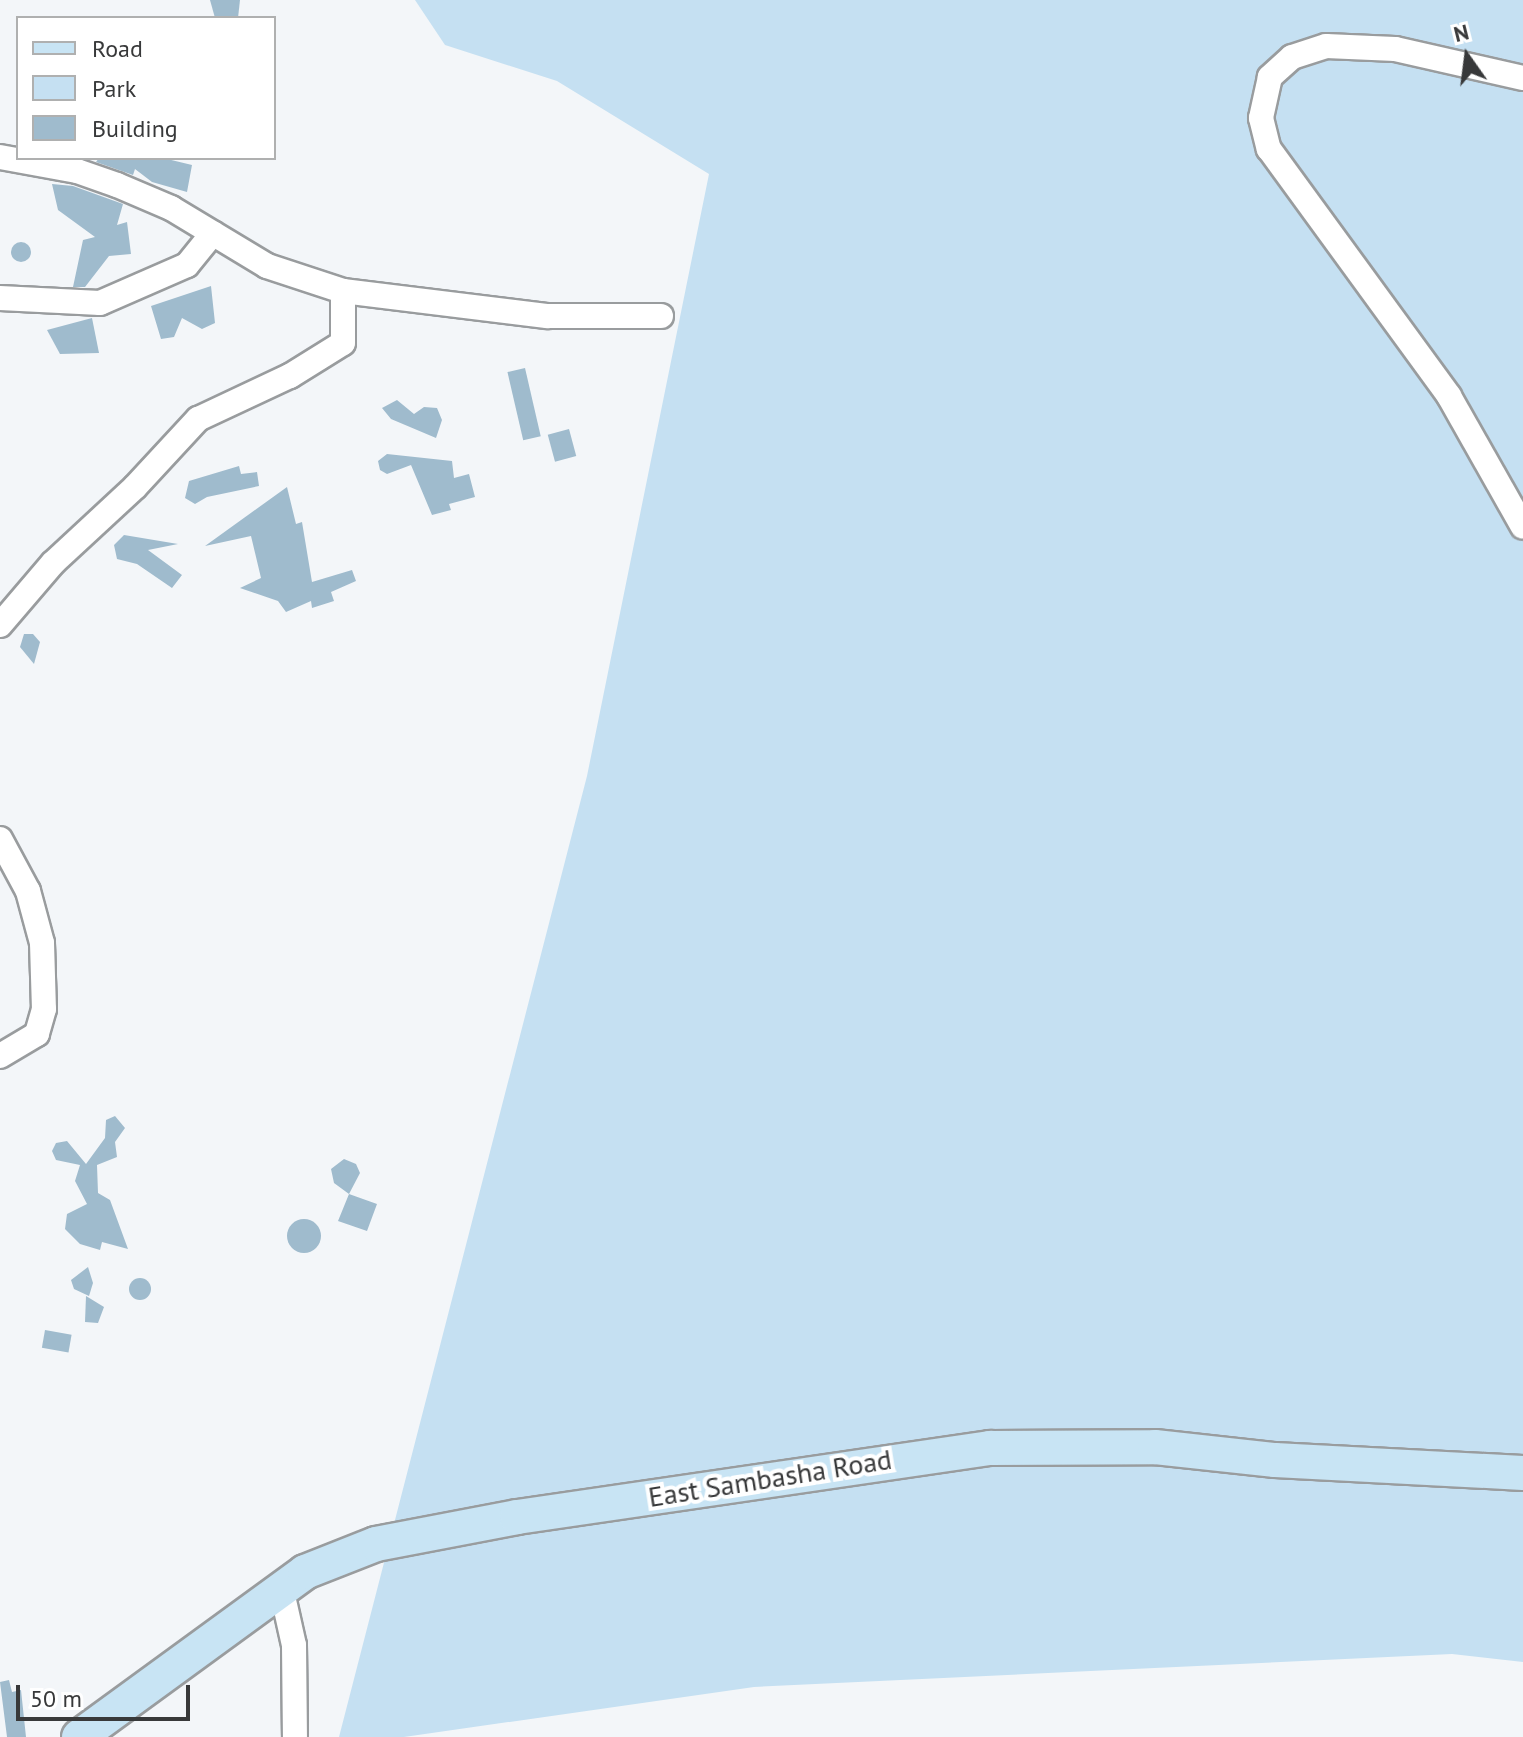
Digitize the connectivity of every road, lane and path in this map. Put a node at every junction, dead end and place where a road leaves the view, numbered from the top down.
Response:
1 (1523, 78) edge
2 (0, 157) edge
3 (213, 233) junction
4 (343, 291) junction
5 (0, 298) edge
6 (661, 316) dead end
7 (1523, 527) edge
8 (0, 625) edge
9 (0, 839) edge
10 (0, 1056) edge
11 (1523, 1473) edge
12 (281, 1587) junction
13 (79, 1737) edge
14 (295, 1737) edge

1 - 7 street
2 - 3 street
3 - 4 street
3 - 5 street
4 - 6 street
4 - 8 street
9 - 10 street
11 - 12 street, East Sambasha Road
12 - 13 street, East Sambasha Road
12 - 14 street

